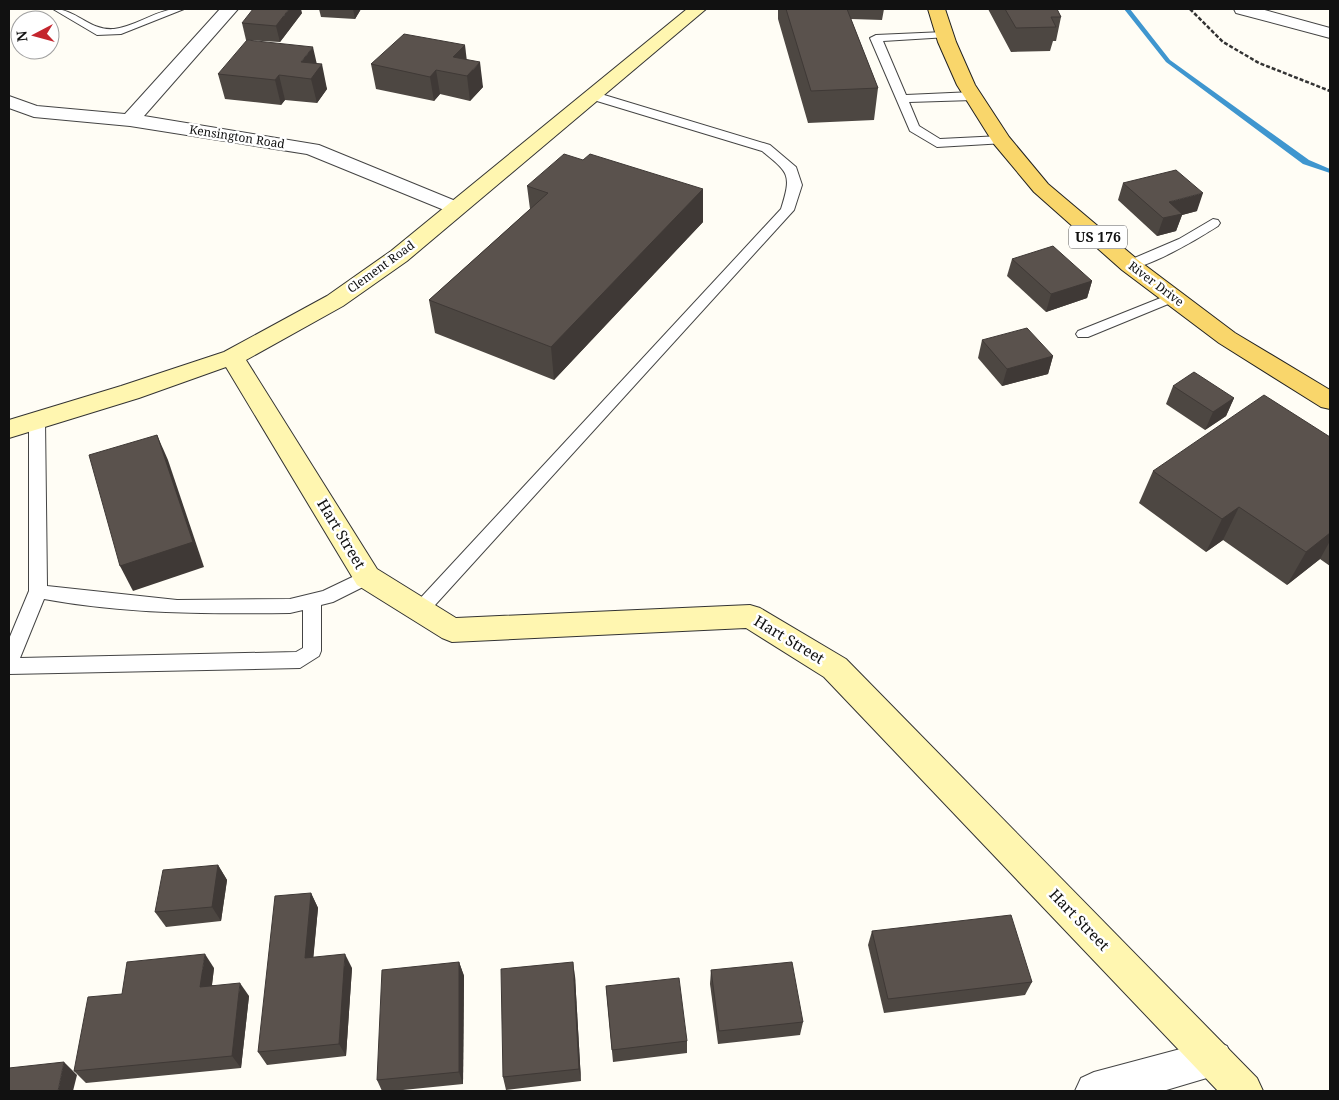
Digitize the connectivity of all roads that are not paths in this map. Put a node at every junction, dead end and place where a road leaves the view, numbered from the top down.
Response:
1 (58, 9) edge
2 (179, 9) edge
3 (229, 9) edge
4 (697, 9) edge
5 (936, 9) edge
6 (1242, 9) edge
7 (1330, 33) edge
8 (944, 35) junction
9 (590, 95) junction
10 (973, 96) junction
11 (902, 100) junction
12 (9, 102) edge
13 (130, 120) junction
14 (1001, 140) junction
15 (456, 208) junction
16 (1213, 224) dead end
17 (1130, 265) junction
18 (1173, 297) junction
19 (1083, 334) dead end
20 (232, 357) junction
21 (1330, 401) edge
22 (37, 420) junction
23 (9, 429) edge
24 (367, 578) junction
25 (38, 591) junction
26 (312, 601) junction
27 (420, 610) junction
28 (9, 661) edge
29 (9, 666) edge
30 (1214, 1059) junction
31 (1094, 1091) edge
32 (1244, 1091) edge

1 - 2 lane
3 - 13 street
4 - 9 street, Clement Road
5 - 8 main road, River Drive / US 176
6 - 7 street
8 - 10 main road, River Drive / US 176
8 - 11 lane
9 - 15 street, Clement Road
9 - 27 lane
10 - 11 lane
10 - 14 main road, River Drive / US 176
11 - 14 lane
12 - 13 street, Kensington Road
13 - 15 street, Kensington Road
14 - 17 main road, River Drive / US 176
15 - 20 street, Clement Road
16 - 17 lane
17 - 18 main road, River Drive / US 176
18 - 19 lane
18 - 21 main road, River Drive / US 176
20 - 22 street, Clement Road
20 - 24 street, Hart Street
22 - 23 street, Clement Road
22 - 25 lane
24 - 26 lane
24 - 27 street, Hart Street
25 - 26 lane
25 - 28 lane
26 - 29 lane
27 - 30 street, Hart Street
30 - 31 street
30 - 32 street, Hart Street

